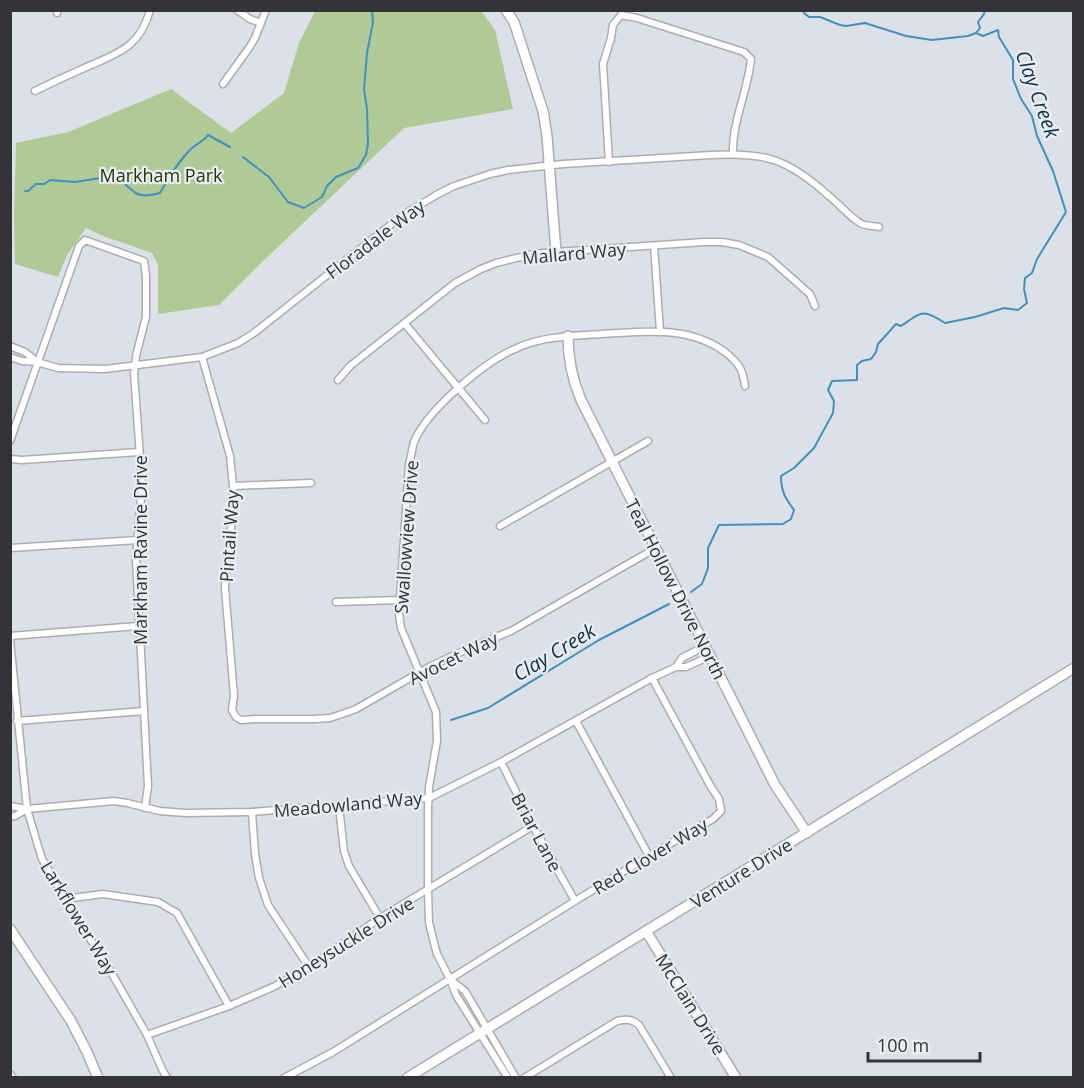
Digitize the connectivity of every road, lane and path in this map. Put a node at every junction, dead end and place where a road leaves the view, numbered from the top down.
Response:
1 (150, 10) edge
2 (237, 10) edge
3 (266, 10) edge
4 (506, 10) edge
5 (261, 23) junction
6 (223, 84) dead end
7 (35, 91) dead end
8 (733, 154) junction
9 (609, 162) junction
10 (550, 165) junction
11 (879, 227) dead end
12 (654, 246) junction
13 (556, 252) junction
14 (814, 306) dead end
15 (405, 324) junction
16 (660, 331) junction
17 (568, 336) junction
18 (10, 346) edge
19 (10, 357) edge
20 (202, 357) junction
21 (37, 362) junction
22 (135, 365) junction
23 (338, 380) dead end
24 (746, 386) dead end
25 (459, 389) junction
26 (485, 420) dead end
27 (10, 441) edge
28 (648, 441) dead end
29 (139, 452) junction
30 (10, 459) edge
31 (612, 461) junction
32 (311, 483) dead end
33 (233, 486) junction
34 (500, 526) dead end
35 (138, 540) junction
36 (10, 548) edge
37 (656, 548) junction
38 (399, 600) junction
39 (336, 602) dead end
40 (138, 626) junction
41 (10, 638) edge
42 (705, 646) junction
43 (710, 656) junction
44 (675, 667) junction
45 (1074, 668) edge
46 (420, 672) junction
47 (652, 678) junction
48 (144, 711) junction
49 (236, 717) joint
50 (17, 721) junction
51 (576, 721) junction
52 (501, 762) junction
53 (429, 798) junction
54 (10, 806) edge
55 (339, 806) junction
56 (145, 808) junction
57 (27, 809) junction
58 (252, 812) junction
59 (10, 817) edge
60 (533, 826) junction
61 (807, 833) junction
62 (649, 856) junction
63 (428, 890) junction
64 (65, 899) junction
65 (575, 901) junction
66 (380, 918) junction
67 (11, 931) edge
68 (646, 931) junction
69 (309, 967) junction
70 (450, 979) junction
71 (230, 1006) junction
72 (484, 1031) junction
73 (147, 1035) junction
74 (99, 1077) edge
75 (167, 1077) edge
76 (284, 1077) edge
77 (407, 1077) edge
78 (508, 1077) edge
79 (516, 1077) edge
80 (524, 1077) edge
81 (671, 1077) edge
82 (736, 1077) edge

1 - 7 street
2 - 5 street
3 - 5 street
4 - 10 street
5 - 6 street
8 - 9 street, Floradale Way
8 - 9 street
8 - 11 street, Floradale Way
9 - 10 street, Floradale Way
10 - 13 street
10 - 20 street, Floradale Way
12 - 13 street, Mallard Way
12 - 14 street, Mallard Way
12 - 16 street
13 - 15 street, Mallard Way
15 - 23 street, Mallard Way
15 - 25 street
16 - 17 street, Swallowview Drive
16 - 24 street, Swallowview Drive
17 - 25 street, Swallowview Drive
17 - 31 street, Teal Hollow Drive North
18 - 21 street, Floradale Way
19 - 21 street, Floradale Way
20 - 22 street, Floradale Way
20 - 33 street, Pintail Way
21 - 22 street, Floradale Way
21 - 22 street, Markham Ravine Drive
21 - 27 street
22 - 29 street, Markham Ravine Drive
25 - 26 street
25 - 38 street, Swallowview Drive
28 - 31 street
29 - 30 street
29 - 35 street, Markham Ravine Drive
31 - 34 street
31 - 37 street, Teal Hollow Drive North
32 - 33 street
33 - 49 street, Pintail Way
35 - 36 street
35 - 40 street, Markham Ravine Drive
37 - 42 street, Teal Hollow Drive North
37 - 46 street, Avocet Way
38 - 39 street
38 - 46 street, Swallowview Drive
40 - 41 street
40 - 48 street, Markham Ravine Drive
41 - 50 street, Larkflower Way
42 - 43 street, Teal Hollow Drive North
42 - 44 street, Meadowland Way
43 - 44 street, Meadowland Way
43 - 61 street, Teal Hollow Drive North
44 - 47 street, Meadowland Way
45 - 61 street, Venture Drive
46 - 49 street, Avocet Way
46 - 53 street, Swallowview Drive
47 - 51 street, Meadowland Way
47 - 62 street, Red Clover Way
48 - 50 street
48 - 56 street, Markham Ravine Drive
50 - 57 street, Larkflower Way
51 - 52 street, Meadowland Way
51 - 62 street
52 - 53 street, Meadowland Way
52 - 60 street, Briar Lane
53 - 55 street, Meadowland Way
53 - 63 street, Swallowview Drive
54 - 57 street, Meadowland Way
55 - 58 street, Meadowland Way
55 - 66 street
56 - 57 street, Meadowland Way
56 - 58 street, Meadowland Way
57 - 59 street, Meadowland Way
57 - 64 street, Larkflower Way
58 - 69 street
60 - 63 street, Honeysuckle Drive
60 - 65 street, Briar Lane
61 - 68 street, Venture Drive
62 - 65 street, Red Clover Way
63 - 66 street, Honeysuckle Drive
63 - 70 street, Swallowview Drive
64 - 71 street
64 - 73 street, Larkflower Way
65 - 70 street, Red Clover Way
66 - 69 street, Honeysuckle Drive
67 - 74 street
68 - 72 street, Venture Drive
68 - 82 street, McClain Drive
69 - 71 street, Honeysuckle Drive
70 - 72 street, Swallowview Drive
70 - 76 street
71 - 73 street, Honeysuckle Drive
72 - 77 street, Venture Drive
72 - 78 street
72 - 79 street
73 - 75 street, Larkflower Way
80 - 81 street

